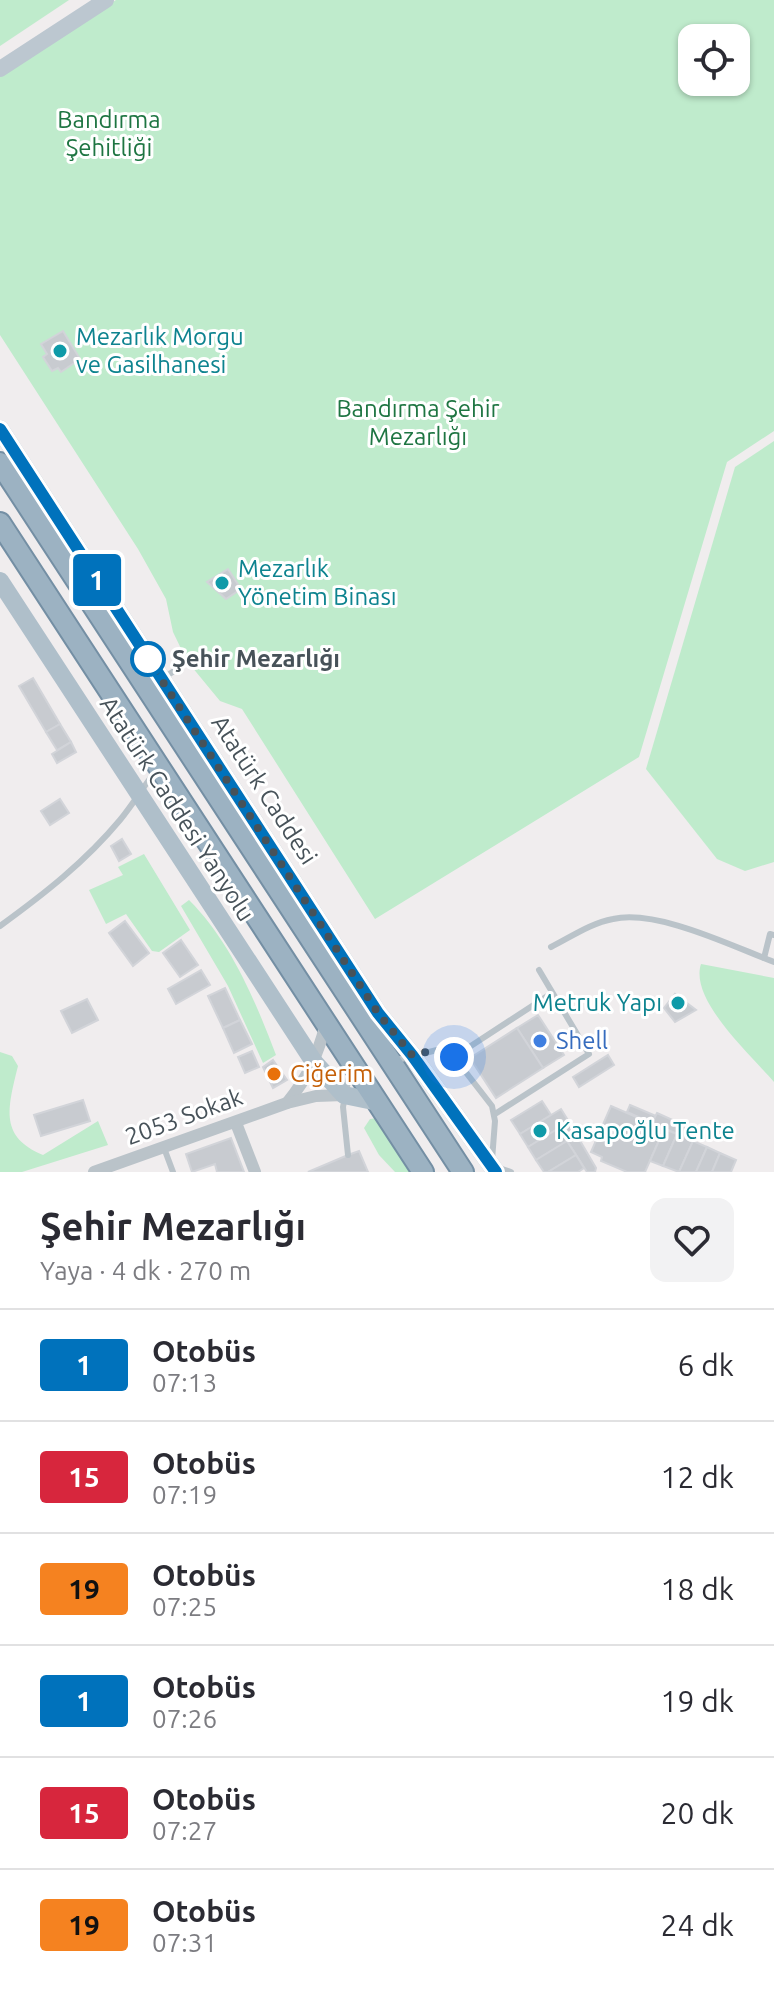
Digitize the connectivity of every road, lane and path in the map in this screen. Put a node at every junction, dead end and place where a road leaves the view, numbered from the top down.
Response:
1 (106, 0) edge
2 (0, 69) edge
3 (0, 429) edge
4 (0, 463) edge
5 (0, 523) edge
6 (0, 581) edge
7 (198, 655) dead end
8 (161, 679) junction
9 (159, 767) junction
10 (139, 794) junction
11 (0, 926) edge
12 (774, 935) edge
13 (551, 947) dead end
14 (764, 958) junction
15 (774, 962) edge
16 (539, 970) dead end
17 (552, 993) junction
18 (326, 1024) junction
19 (412, 1055) junction
20 (454, 1057) junction
21 (353, 1061) junction
22 (314, 1062) junction
23 (391, 1062) junction
24 (344, 1095) junction
25 (378, 1102) junction
26 (287, 1103) junction
27 (495, 1114) junction
28 (236, 1123) junction
29 (164, 1148) junction
30 (348, 1155) dead end
31 (493, 1170) edge
32 (94, 1172) edge
33 (173, 1172) edge
34 (255, 1172) edge
35 (423, 1172) edge
36 (463, 1172) edge
37 (511, 1172) edge

1 - 2 main road
3 - 8 main road, Atatürk Caddesi
4 - 23 highway, Atatürk Caddesi
5 - 9 highway
6 - 10 main road, Atatürk Caddesi Yanyolu
7 - 8 lane
8 - 19 main road, Atatürk Caddesi
9 - 10 lane
9 - 18 highway
10 - 11 lane
10 - 22 main road, Atatürk Caddesi Yanyolu
12 - 14 lane
13 - 14 lane
14 - 15 lane
16 - 17 lane
17 - 20 lane
17 - 27 lane
18 - 21 highway
18 - 22 street
19 - 20 lane
19 - 23 lane
19 - 31 main road, Atatürk Caddesi
20 - 27 lane
21 - 24 lane
21 - 25 highway
22 - 24 main road, Atatürk Caddesi Yanyolu
22 - 26 street
23 - 36 highway, Atatürk Caddesi
24 - 25 main road
24 - 26 street, 2053 Sokak
24 - 30 lane
25 - 35 highway
26 - 28 street, 2053 Sokak
27 - 31 lane
28 - 29 street, 2053 Sokak
28 - 34 street
29 - 32 street, 2053 Sokak
29 - 33 lane
31 - 37 lane

